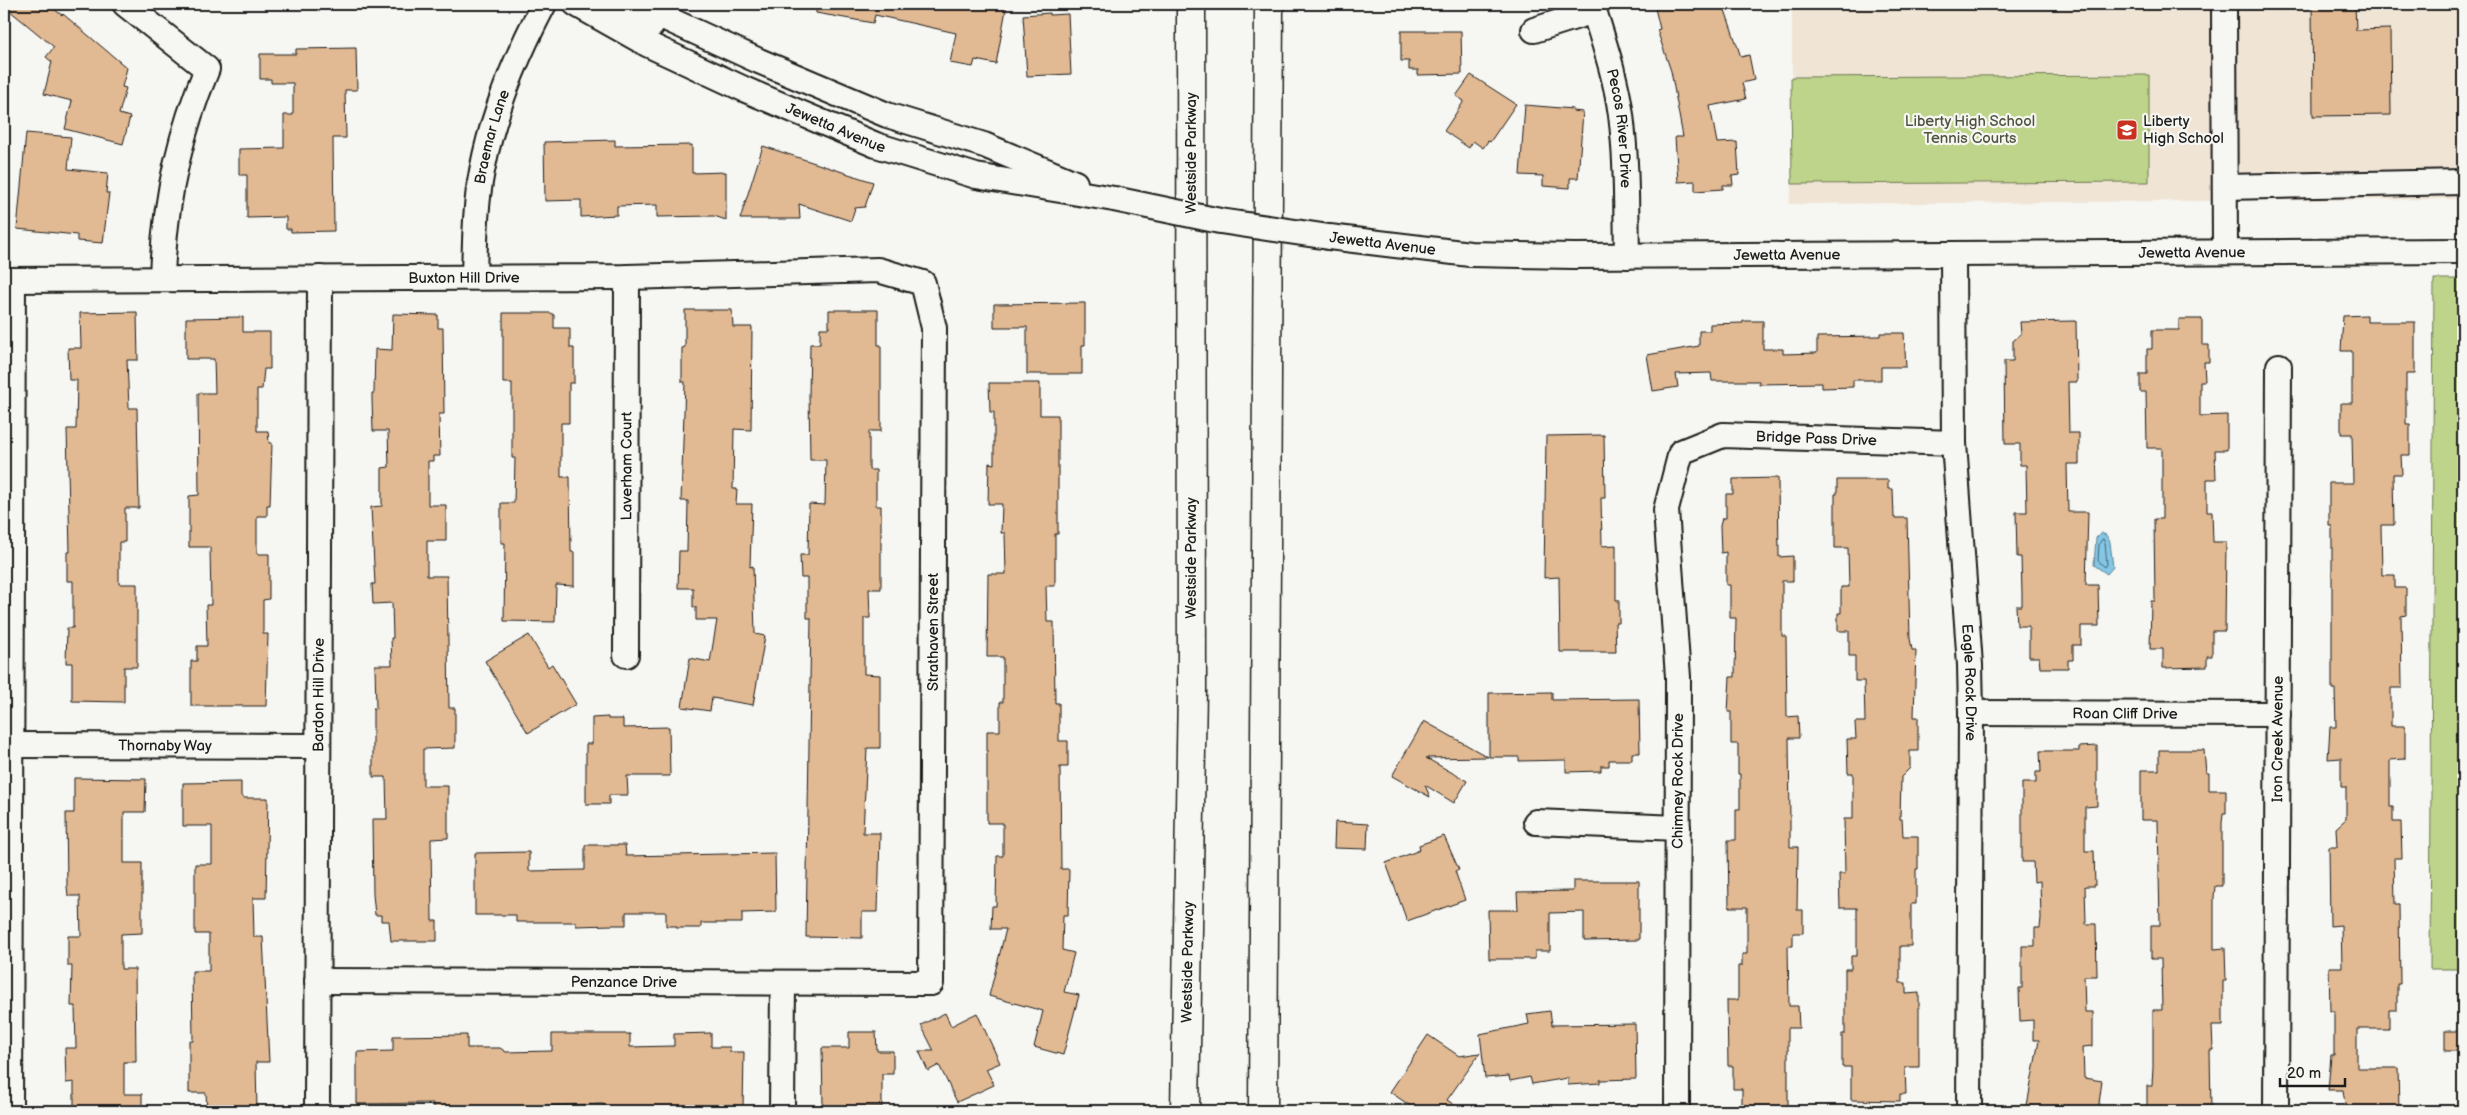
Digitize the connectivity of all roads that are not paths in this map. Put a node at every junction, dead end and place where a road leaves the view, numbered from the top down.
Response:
1 (125, 4) edge
2 (544, 4) edge
3 (576, 4) edge
4 (609, 4) edge
5 (639, 4) edge
6 (1191, 4) edge
7 (1269, 4) edge
8 (2224, 4) edge
9 (1593, 7) edge
10 (1534, 30) dead end
11 (786, 73) junction
12 (2463, 182) edge
13 (2225, 187) junction
14 (1114, 199) junction
15 (2463, 251) edge
16 (2225, 252) junction
17 (1953, 254) junction
18 (1627, 256) junction
19 (627, 276) junction
20 (474, 277) junction
21 (320, 278) junction
22 (8, 280) edge
23 (162, 280) junction
24 (923, 283) joint
25 (2279, 366) dead end
26 (1954, 443) junction
27 (1681, 452) joint
28 (626, 655) dead end
29 (1971, 713) junction
30 (2278, 714) junction
31 (11, 745) junction
32 (318, 746) junction
33 (1536, 822) dead end
34 (1678, 828) junction
35 (317, 981) junction
36 (783, 983) junction
37 (931, 983) joint
38 (10, 1111) edge
39 (317, 1111) edge
40 (782, 1111) edge
41 (1185, 1111) edge
42 (1263, 1111) edge
43 (1677, 1111) edge
44 (1969, 1111) edge
45 (2276, 1111) edge

1 - 23 street
2 - 20 street, Braemar Lane
3 - 14 street, Jewetta Avenue
4 - 11 street
5 - 11 street, Jewetta Avenue
6 - 41 highway, Westside Parkway
7 - 42 highway
8 - 13 street
9 - 10 street
9 - 18 street, Pecos River Drive
11 - 14 street, Jewetta Avenue
12 - 13 street
13 - 16 street
14 - 18 street, Jewetta Avenue, bridge
15 - 16 street, Jewetta Avenue
16 - 17 street, Jewetta Avenue
17 - 18 street, Jewetta Avenue
17 - 26 street, Eagle Rock Drive
19 - 20 street, Buxton Hill Drive
19 - 24 street, Buxton Hill Drive
19 - 28 street, Laverham Court
20 - 21 street, Buxton Hill Drive
21 - 23 street, Buxton Hill Drive
21 - 32 street, Bardon Hill Drive
22 - 23 street, Buxton Hill Drive
22 - 31 street
24 - 37 street, Strathaven Street
25 - 30 street, Iron Creek Avenue
26 - 27 street, Bridge Pass Drive
26 - 29 street, Eagle Rock Drive
27 - 34 street, Chimney Rock Drive
29 - 30 street, Roan Cliff Drive
29 - 44 street, Eagle Rock Drive
30 - 45 street, Iron Creek Avenue
31 - 32 street, Thornaby Way
31 - 38 street
32 - 35 street, Bardon Hill Drive
33 - 34 street
34 - 43 street, Chimney Rock Drive
35 - 36 street, Penzance Drive
35 - 39 street, Bardon Hill Drive
36 - 37 street, Penzance Drive
36 - 40 street

